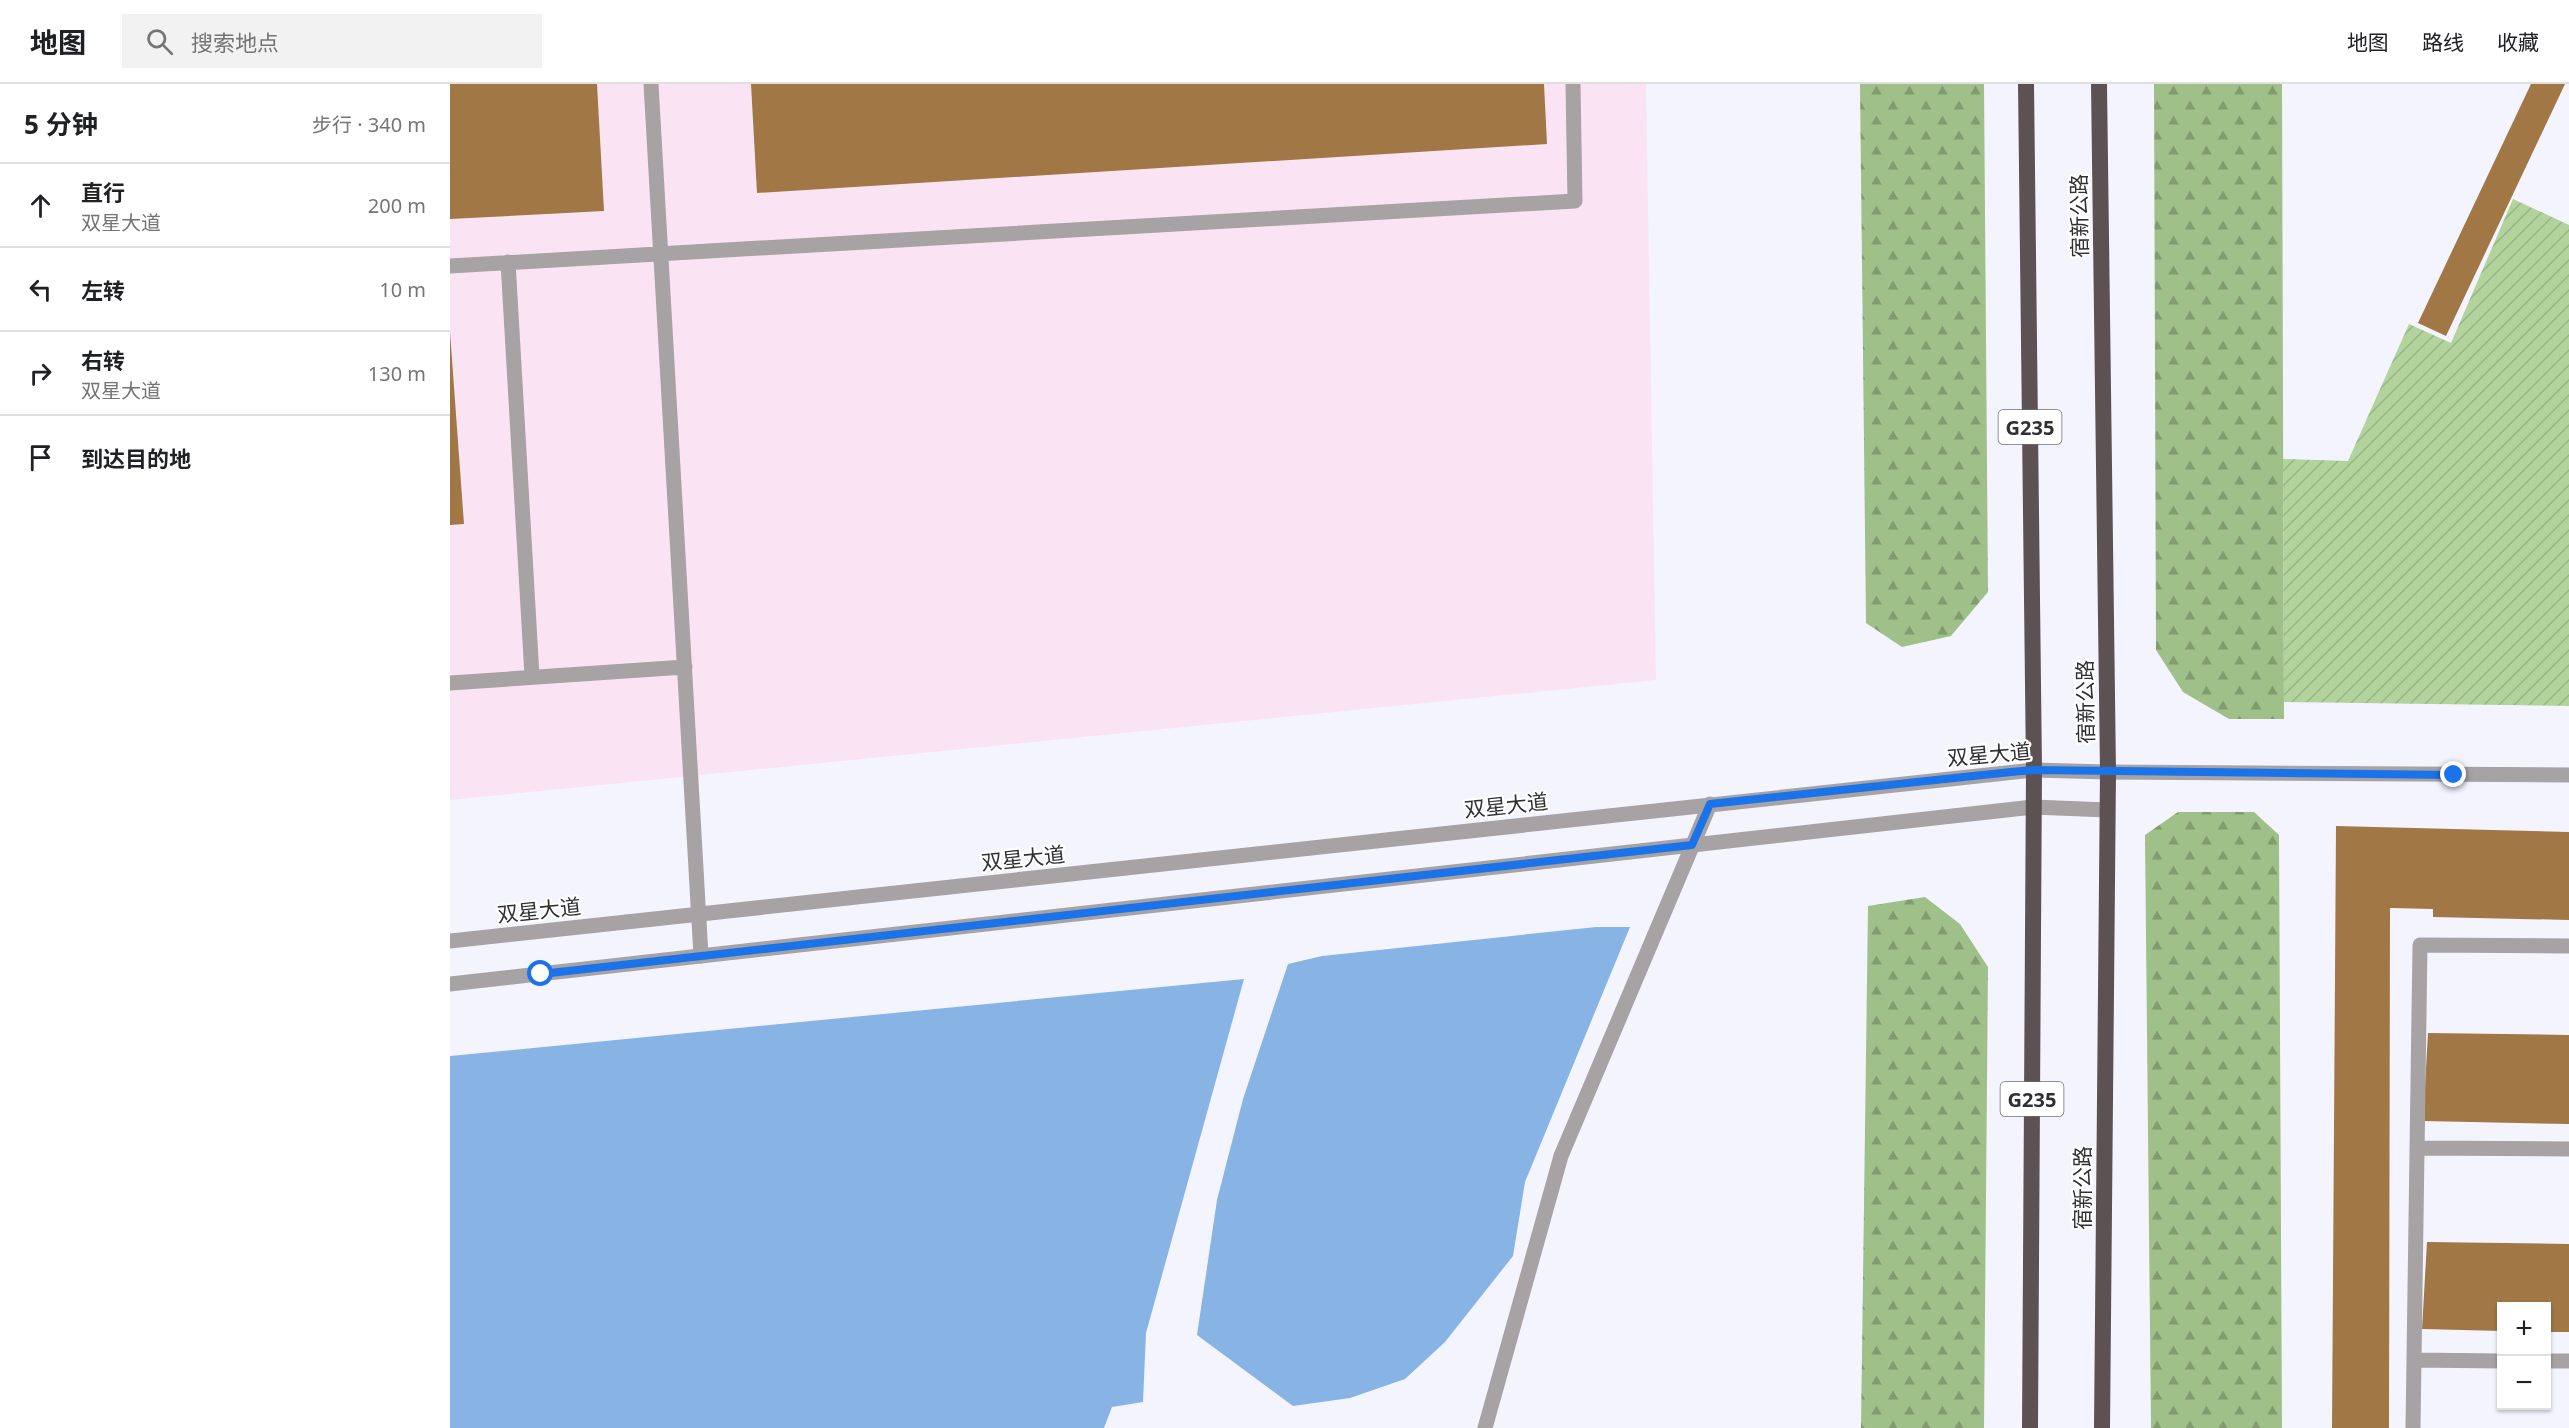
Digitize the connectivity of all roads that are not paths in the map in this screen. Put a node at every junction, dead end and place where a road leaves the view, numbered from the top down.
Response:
1 (651, 84) edge
2 (1573, 84) edge
3 (2026, 84) edge
4 (2099, 84) edge
5 (661, 253) junction
6 (508, 262) junction
7 (450, 266) edge
8 (685, 667) junction
9 (532, 676) junction
10 (450, 683) edge
11 (2034, 770) junction
12 (2108, 772) junction
13 (2569, 776) edge
14 (1710, 804) junction
15 (2033, 807) junction
16 (2107, 810) junction
17 (1692, 845) junction
18 (699, 914) junction
19 (450, 941) edge
20 (2569, 946) edge
21 (701, 956) junction
22 (450, 984) edge
23 (2418, 1148) junction
24 (2569, 1149) edge
25 (2414, 1360) junction
26 (2497, 1361) edge
27 (2551, 1361) edge
28 (2569, 1361) edge
29 (1485, 1428) edge
30 (2030, 1428) edge
31 (2102, 1428) edge
32 (2413, 1428) edge

1 - 5 street
2 - 5 street
3 - 11 highway, G235
4 - 12 highway, 宿新公路
5 - 6 street
5 - 8 street
6 - 7 street
6 - 9 street
8 - 9 street
8 - 18 street
9 - 10 street
11 - 12 street, 双星大道
11 - 14 street, 双星大道
11 - 15 highway, G235
12 - 13 street, 双星大道
12 - 16 highway, 宿新公路
14 - 17 street
14 - 18 street, 双星大道
15 - 16 street
15 - 17 street
15 - 30 highway, G235
16 - 31 highway, 宿新公路
17 - 21 street
17 - 29 street
18 - 19 street, 双星大道
18 - 21 street
20 - 23 street
21 - 22 street
23 - 24 street
23 - 25 street
25 - 26 street
25 - 32 street
27 - 28 street

